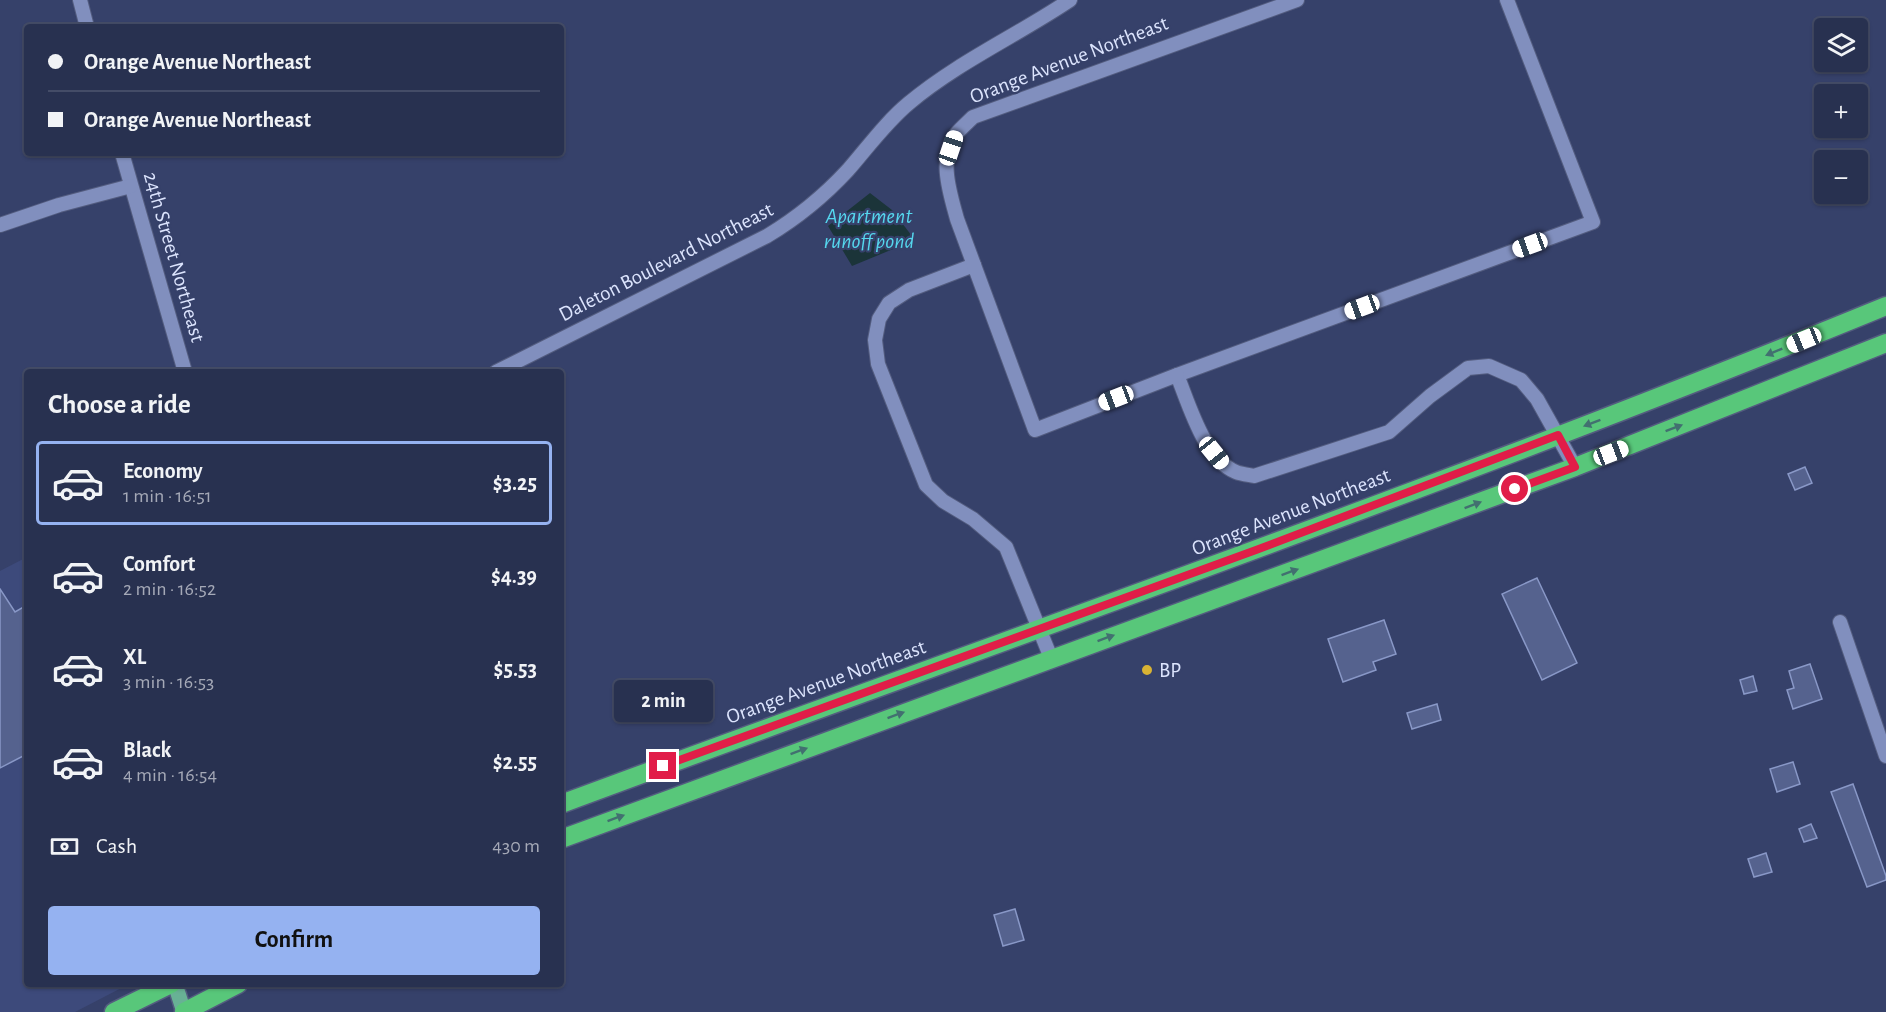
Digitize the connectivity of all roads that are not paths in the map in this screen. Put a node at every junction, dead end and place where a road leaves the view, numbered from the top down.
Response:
1 (80, 0) edge
2 (1070, 0) edge
3 (1297, 0) edge
4 (1507, 0) edge
5 (86, 24) edge
6 (123, 156) edge
7 (131, 186) junction
8 (0, 225) edge
9 (974, 265) junction
10 (1886, 306) edge
11 (1886, 343) edge
12 (184, 369) edge
13 (501, 369) edge
14 (1177, 375) junction
15 (1558, 435) junction
16 (1575, 467) junction
17 (1840, 622) dead end
18 (1039, 628) junction
19 (1051, 658) junction
20 (1886, 756) edge
21 (564, 803) edge
22 (564, 838) edge
23 (167, 987) edge
24 (174, 987) edge
25 (232, 987) edge
26 (114, 1012) edge
27 (184, 1012) edge

1 - 5 street
2 - 13 street, Daleton Boulevard Northeast
3 - 9 street, Orange Avenue Northeast
4 - 14 street, Orange Avenue Northeast
6 - 7 street, 24th Street Northeast
7 - 8 street
7 - 12 street, 24th Street Northeast
9 - 14 street, Orange Avenue Northeast
9 - 18 street
10 -> 15 highway, Orange Avenue Northeast
16 -> 11 highway
14 - 15 street, Orange Avenue Northeast
15 - 16 street, Orange Avenue Northeast
15 - 18 highway, Orange Avenue Northeast
19 -> 16 highway
17 - 20 street
18 - 19 street
18 - 21 highway, Orange Avenue Northeast
22 -> 19 highway
23 - 26 highway
24 - 27 main road
25 - 27 highway

